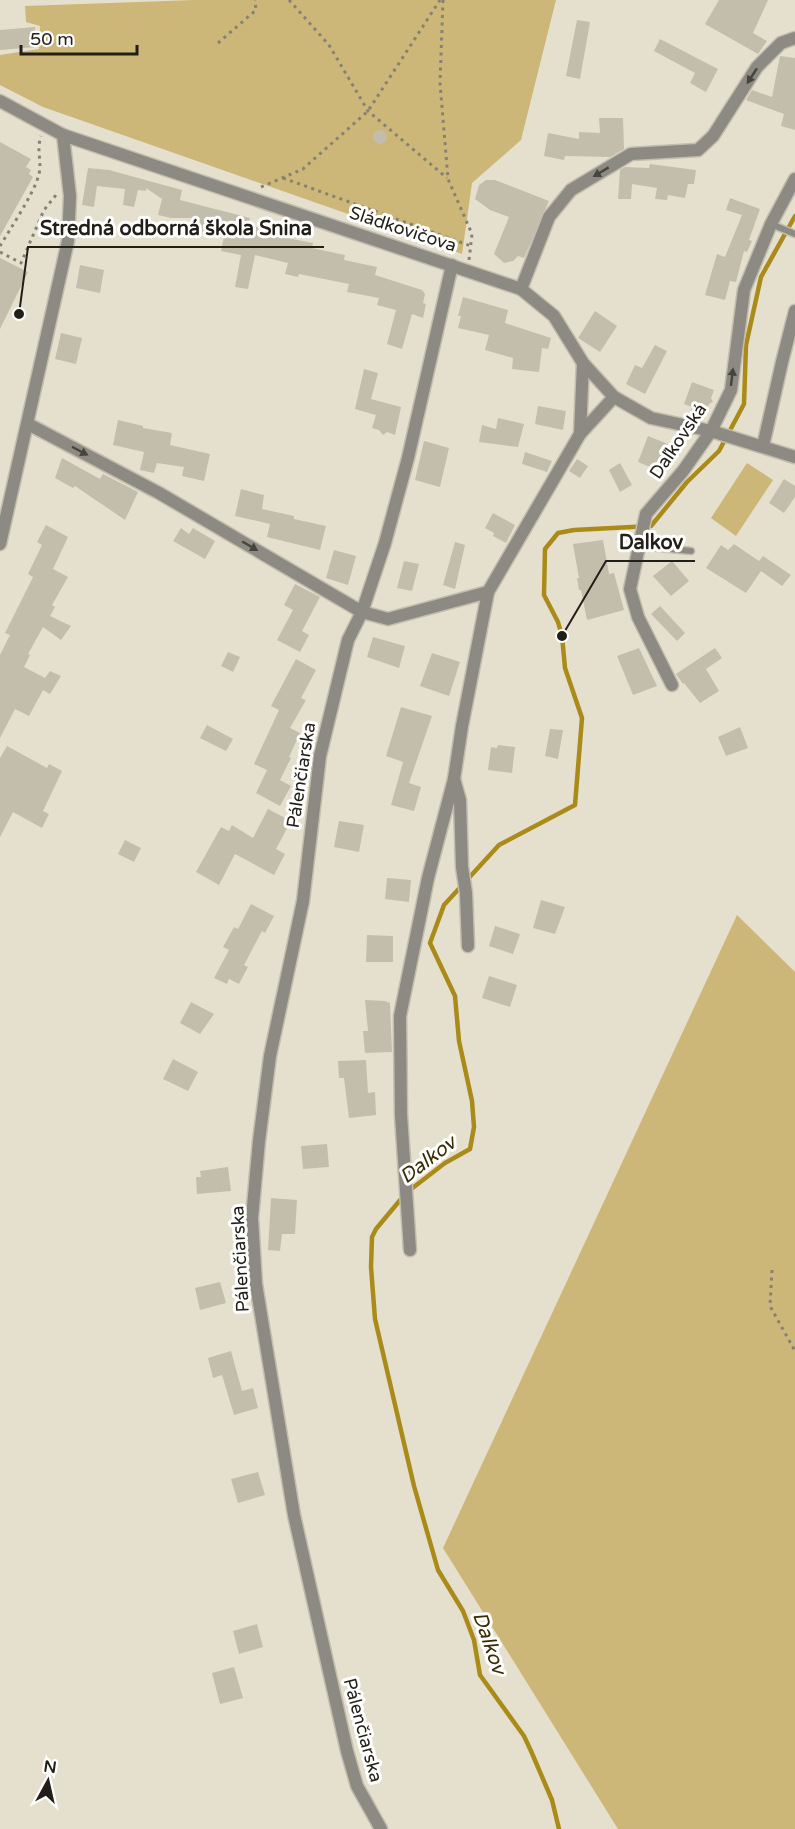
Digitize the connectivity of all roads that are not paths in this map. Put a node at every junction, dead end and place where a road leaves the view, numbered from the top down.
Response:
1 (795, 38) edge
2 (0, 101) edge
3 (63, 135) junction
4 (795, 179) edge
5 (776, 225) junction
6 (795, 234) edge
7 (452, 264) junction
8 (521, 289) junction
9 (795, 311) edge
10 (583, 363) junction
11 (614, 397) junction
12 (28, 424) junction
13 (715, 432) junction
14 (580, 434) junction
15 (764, 446) junction
16 (795, 457) edge
17 (641, 541) junction
18 (0, 544) edge
19 (691, 551) dead end
20 (488, 591) junction
21 (362, 612) junction
22 (672, 686) dead end
23 (454, 779) junction
24 (468, 946) dead end
25 (410, 1250) dead end
26 (381, 1829) edge

1 -> 8 street
2 - 3 street, Sládkovičova
3 - 7 street, Sládkovičova
3 - 12 street
4 - 5 street, Daľkovská
5 - 6 lane
13 -> 5 street, Daľkovská
7 - 8 street, Sládkovičova
7 - 21 street, Pálenčiarska
8 - 10 street, Sládkovičova
9 - 15 street
10 - 11 street, Sládkovičova
10 - 14 street
11 - 13 street, Sládkovičova
11 - 14 street
12 - 18 street
12 -> 21 street
13 - 15 street, Sládkovičova
13 - 17 street, Daľkovská
14 - 20 street
15 - 16 street
17 - 19 lane
17 - 22 street, Daľkovská
20 - 21 street
20 - 23 street
21 - 26 street, Pálenčiarska
23 - 24 street
23 - 25 street

